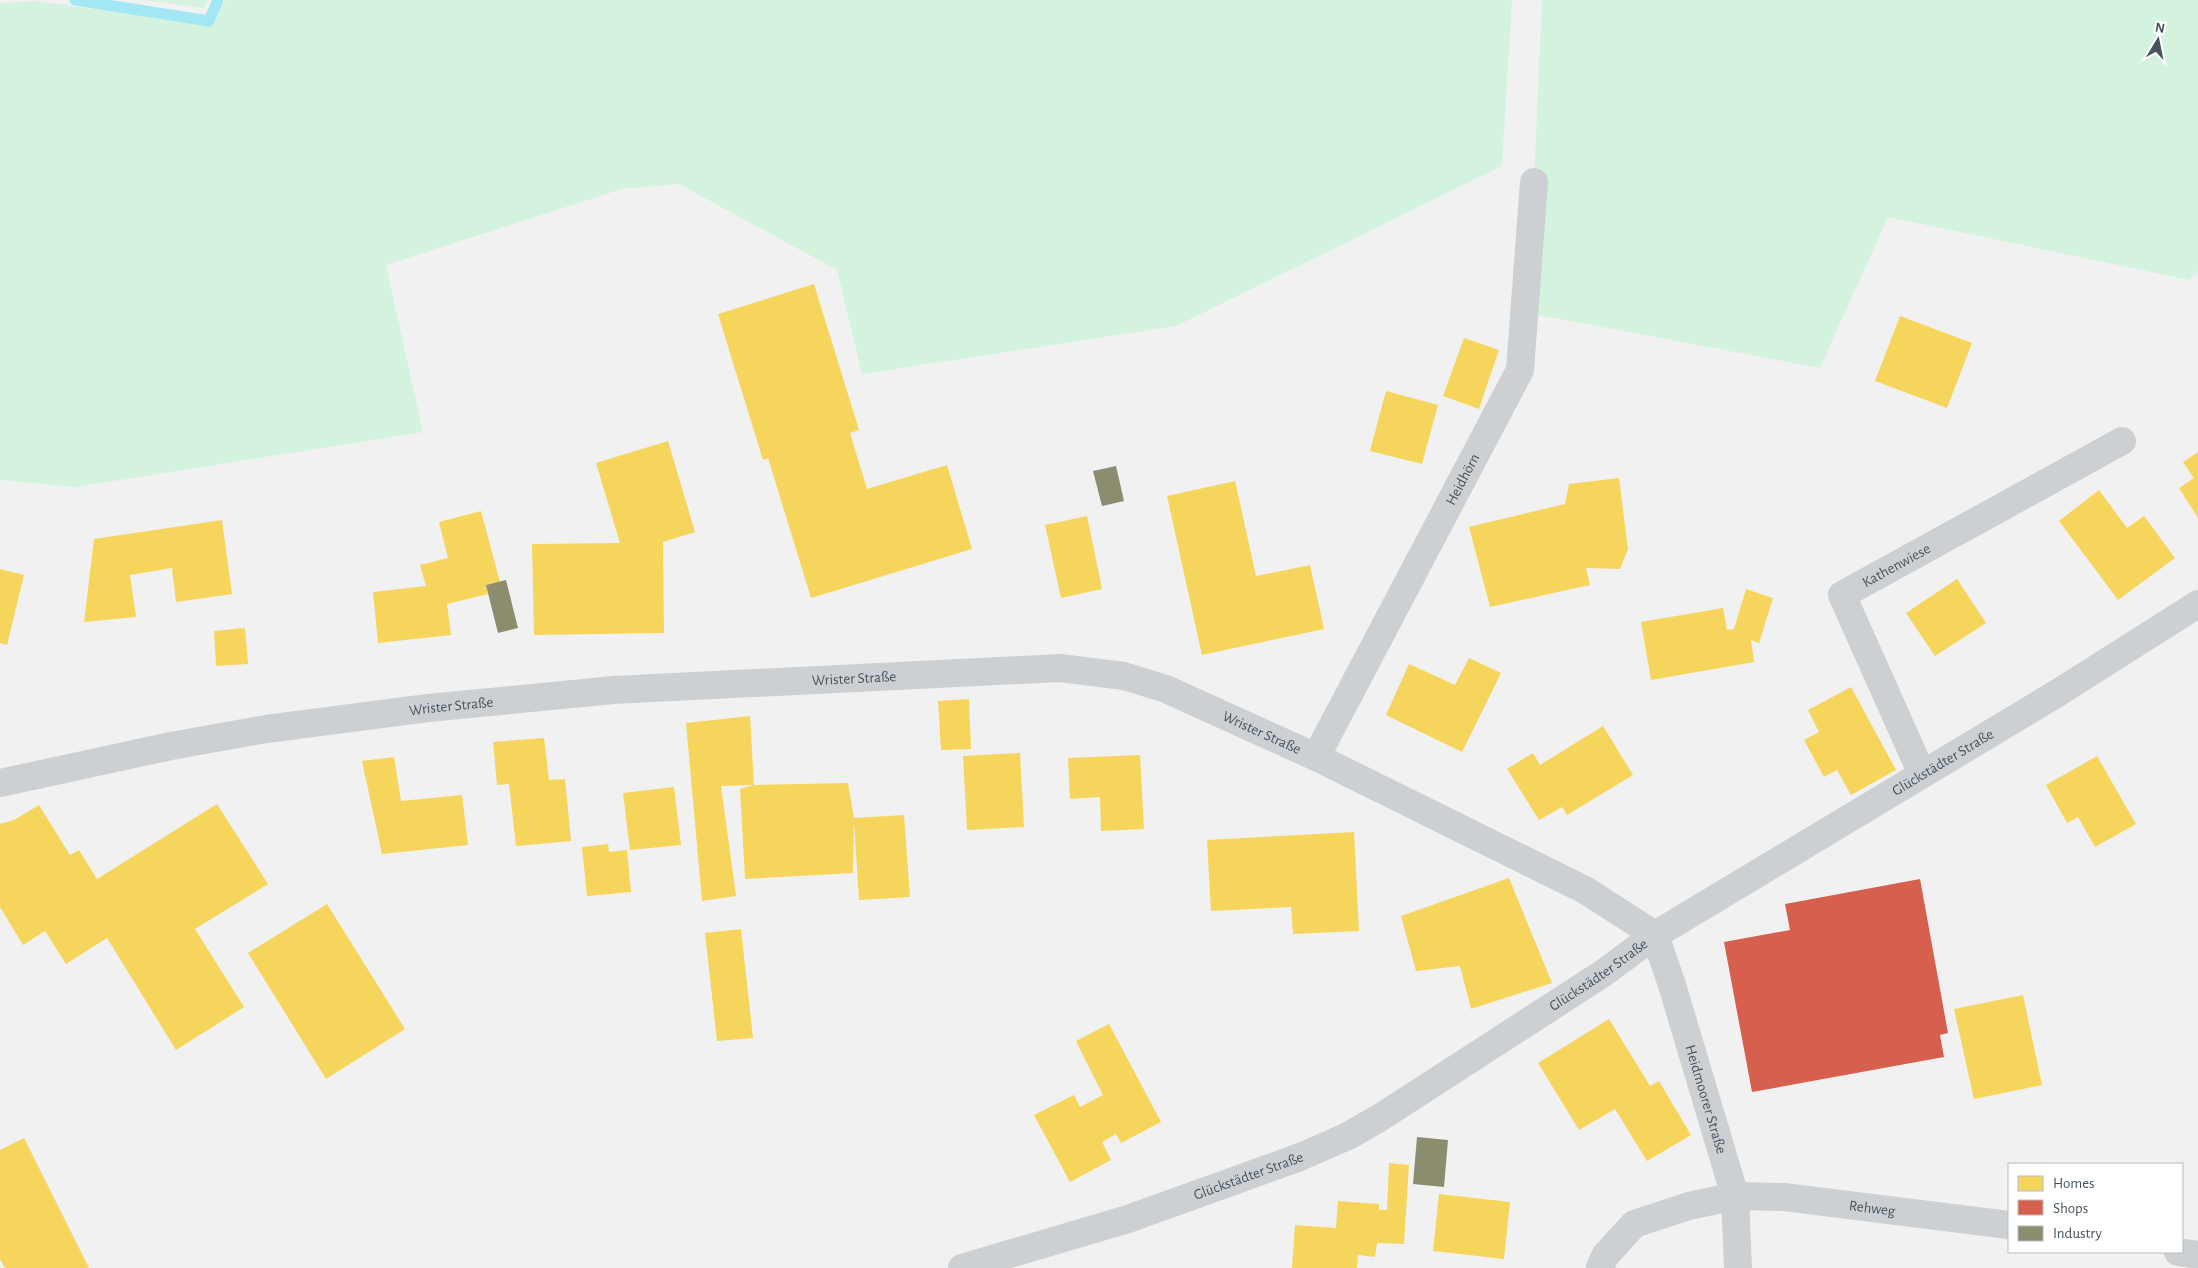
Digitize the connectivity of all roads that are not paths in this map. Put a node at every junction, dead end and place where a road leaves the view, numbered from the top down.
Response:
1 (1534, 182) dead end
2 (2122, 441) dead end
3 (2198, 604) edge
4 (1316, 757) junction
5 (1922, 774) junction
6 (0, 783) edge
7 (1655, 936) junction
8 (1735, 1196) junction
9 (2008, 1225) edge
10 (2183, 1253) edge
11 (2198, 1255) edge
12 (962, 1268) edge
13 (1600, 1268) edge
14 (1738, 1268) edge

1 - 4 street, Heidhörn
2 - 5 street, Kathenwiese
3 - 5 street, Glückstädter Straße
4 - 6 street, Wrister Straße
4 - 7 street, Wrister Straße
5 - 7 street, Glückstädter Straße
7 - 8 street, Heidmoorer Straße
7 - 12 street, Glückstädter Straße
8 - 9 street, Rehweg
8 - 13 street, Rehweg
8 - 14 street, Heidmoorer Straße
10 - 11 street

